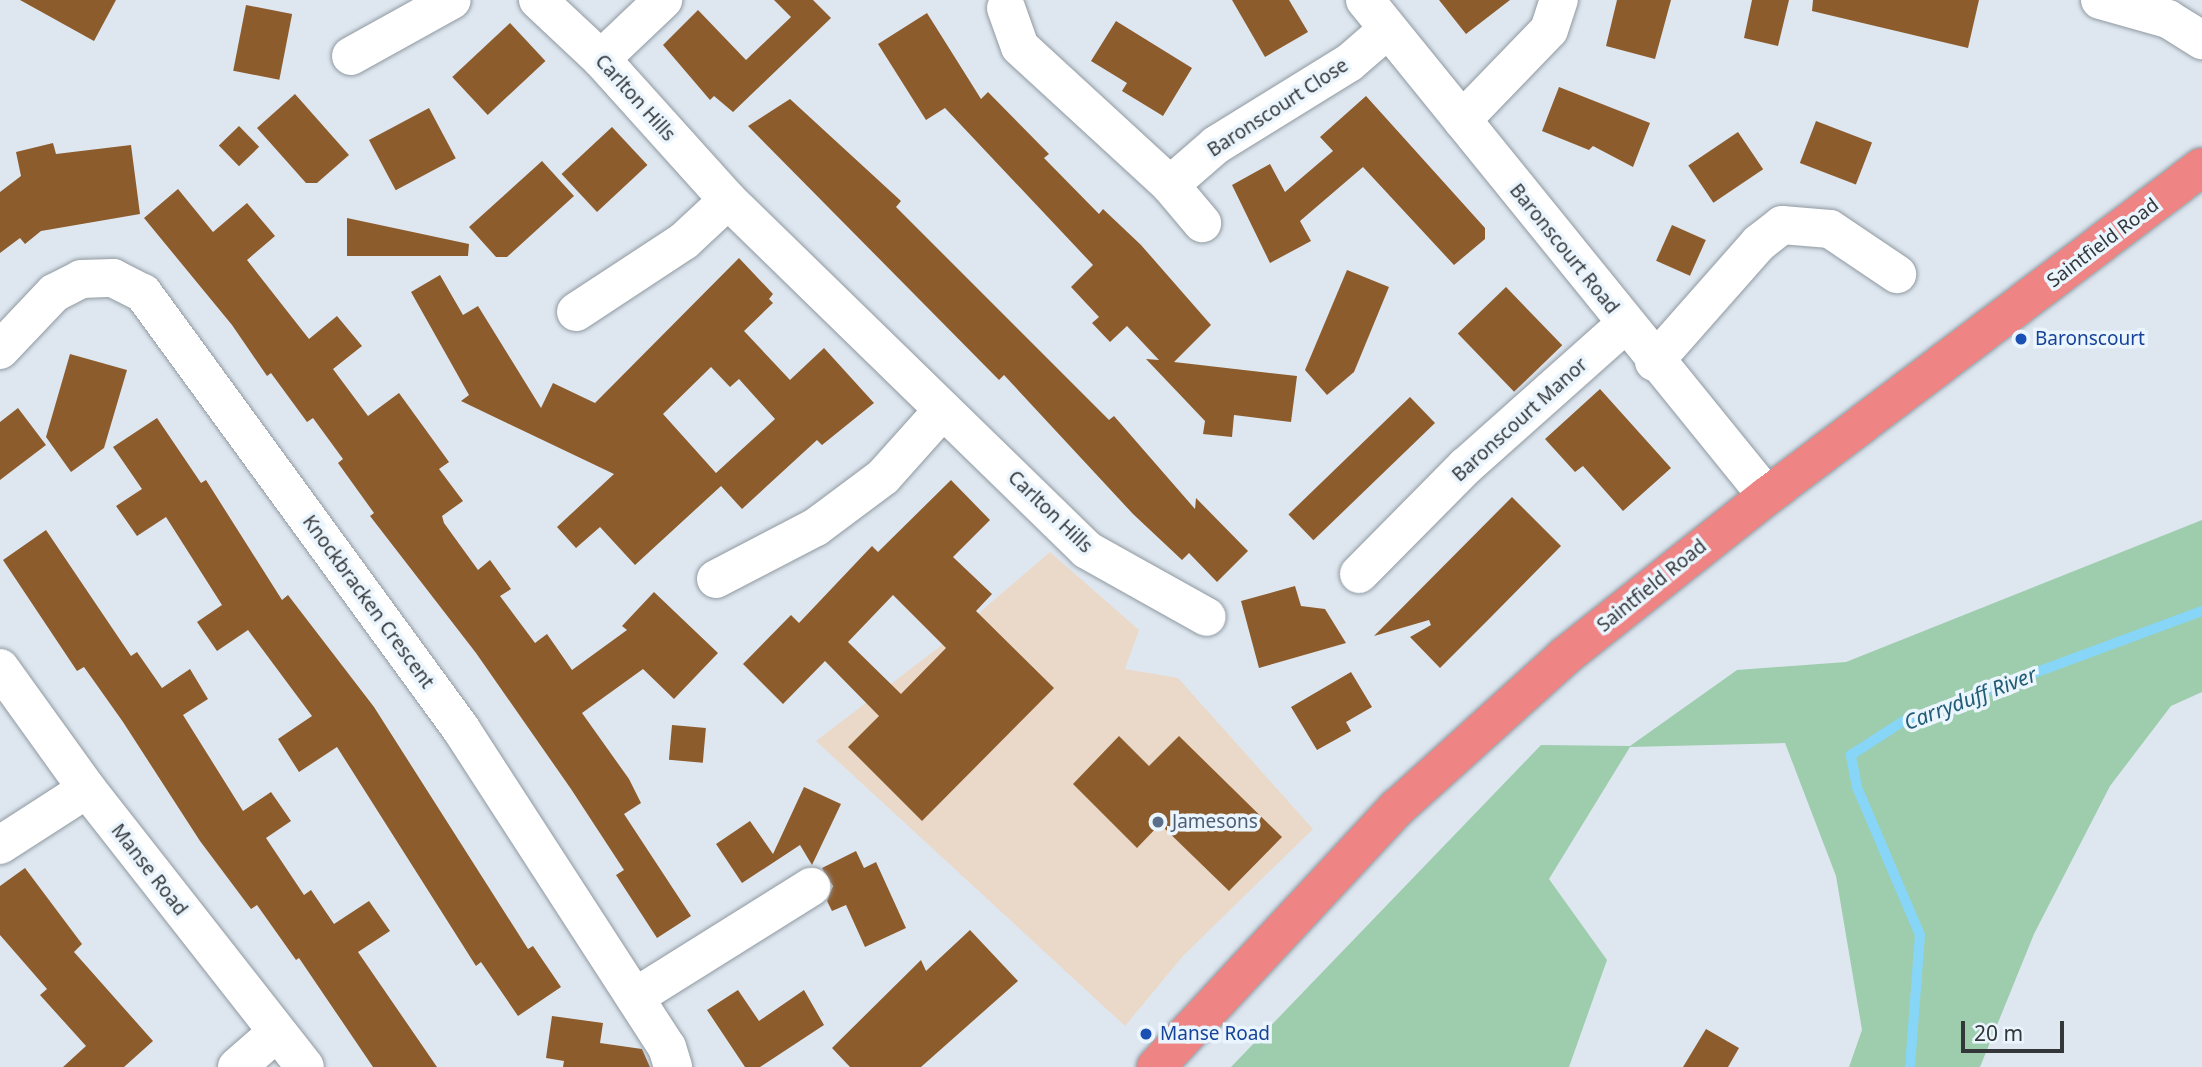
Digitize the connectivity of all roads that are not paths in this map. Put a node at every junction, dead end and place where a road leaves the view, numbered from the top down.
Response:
1 (452, 0) edge
2 (538, 0) edge
3 (663, 0) edge
4 (1365, 0) edge
5 (1559, 0) edge
6 (2100, 0) edge
7 (1006, 8) dead end
8 (1386, 31) junction
9 (2202, 40) edge
10 (351, 56) dead end
11 (601, 59) junction
12 (1462, 120) junction
13 (2202, 167) edge
14 (1170, 185) junction
15 (728, 200) junction
16 (1202, 223) dead end
17 (1897, 274) dead end
18 (576, 312) dead end
19 (1624, 325) junction
20 (0, 350) edge
21 (1654, 362) junction
22 (943, 410) junction
23 (1767, 496) junction
24 (1359, 574) dead end
25 (716, 579) dead end
26 (1207, 617) dead end
27 (0, 668) edge
28 (86, 789) junction
29 (0, 845) edge
30 (811, 887) dead end
31 (635, 997) junction
32 (276, 1032) junction
33 (237, 1067) edge
34 (305, 1067) edge
35 (673, 1067) edge
36 (1156, 1067) edge

1 - 10 street
2 - 11 street, Carlton Hills
3 - 11 street
4 - 8 street, Baronscourt Road
5 - 12 street
6 - 9 street
7 - 14 street
8 - 12 street, Baronscourt Road
8 - 14 street, Baronscourt Close
11 - 15 street, Carlton Hills
12 - 19 street, Baronscourt Road
13 - 23 highway, Saintfield Road
14 - 16 street
15 - 18 street
15 - 22 street, Carlton Hills
17 - 21 street
19 - 21 street, Baronscourt Road
19 - 24 street, Baronscourt Manor
20 - 31 street, Knockbracken Crescent
21 - 23 street, Baronscourt Road
22 - 25 street
22 - 26 street, Carlton Hills
23 - 36 highway, Saintfield Road
27 - 28 street, Manse Road
28 - 29 street
28 - 32 street, Manse Road
30 - 31 street
31 - 35 street, Knockbracken Crescent
32 - 33 street
32 - 34 street, Manse Road

